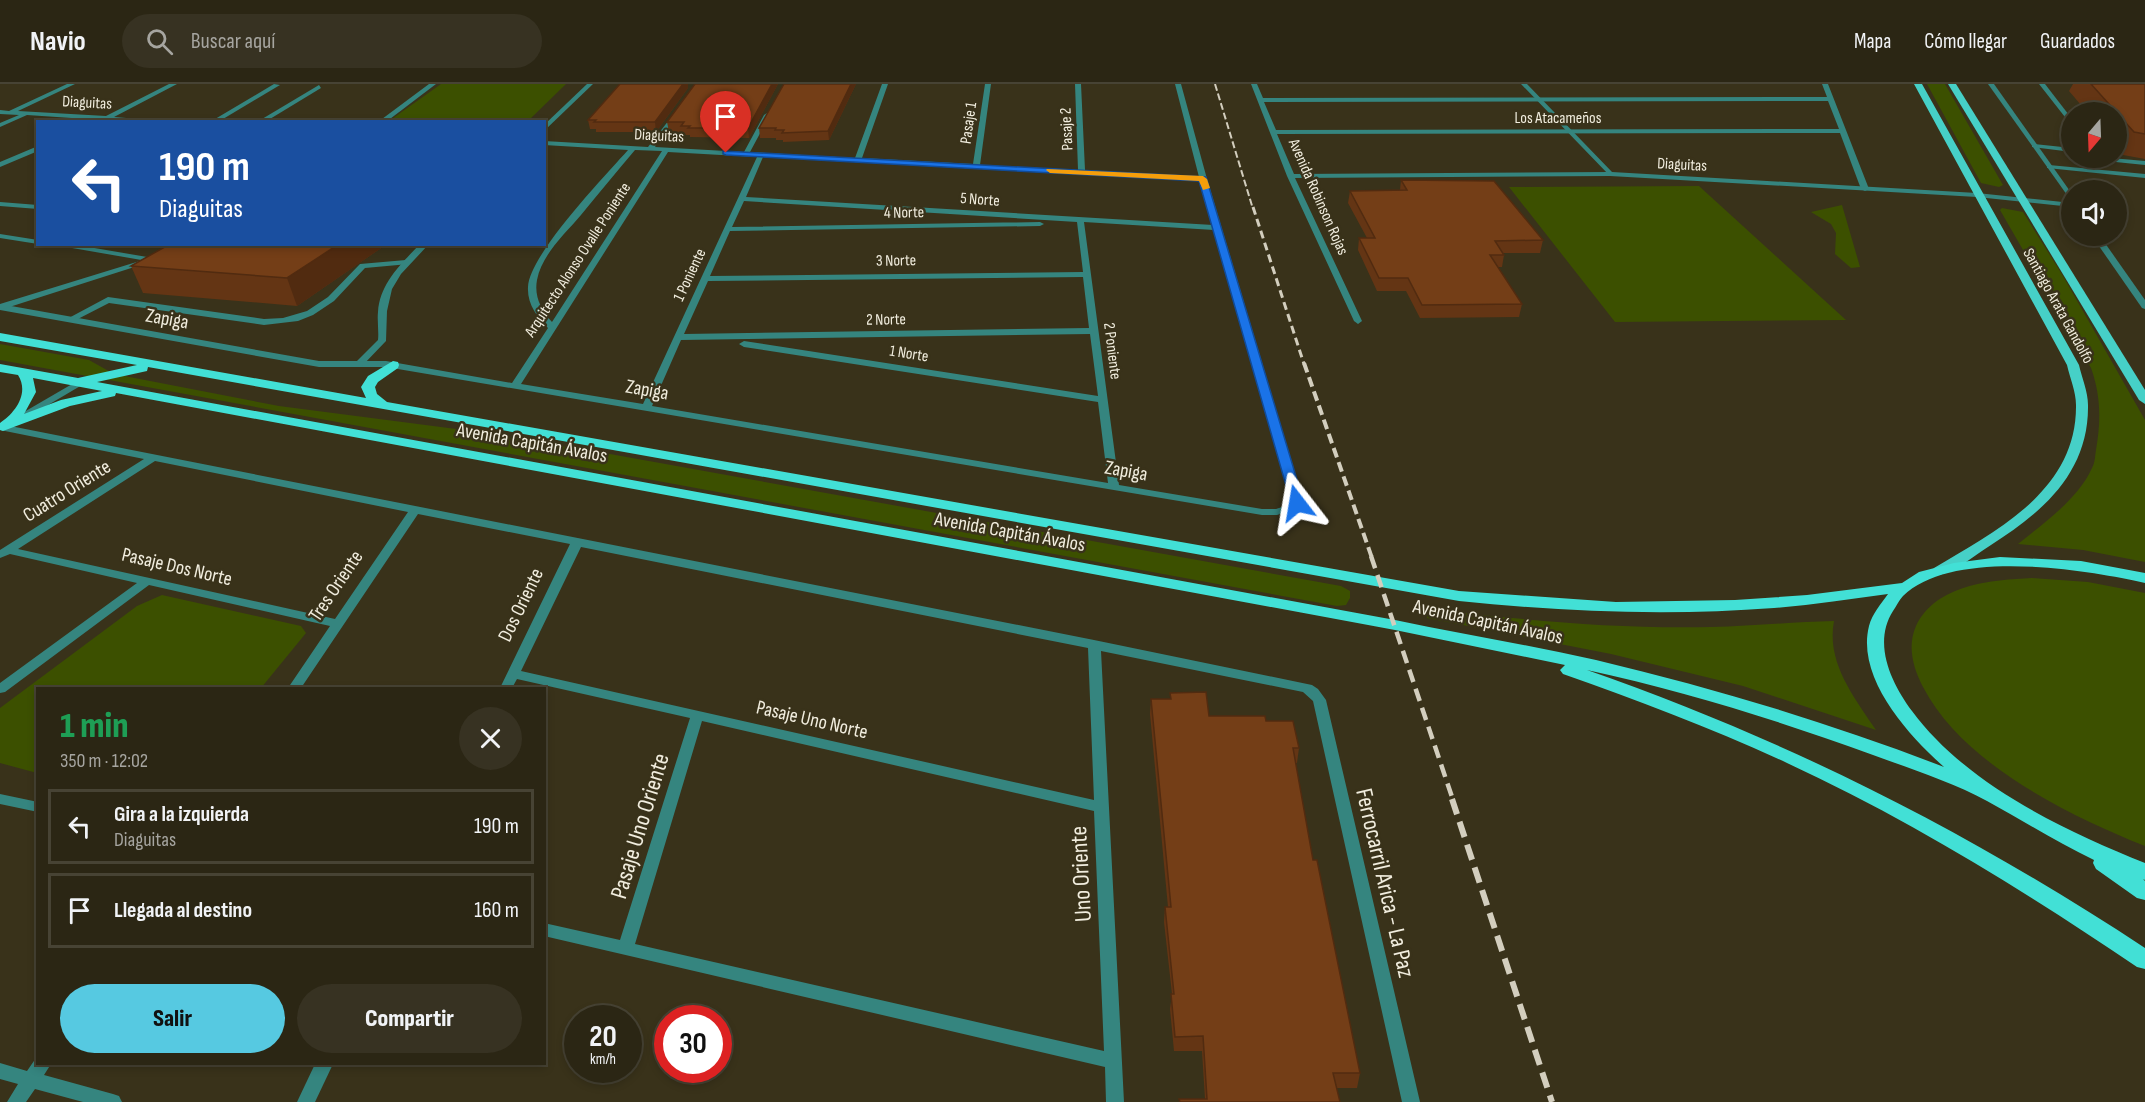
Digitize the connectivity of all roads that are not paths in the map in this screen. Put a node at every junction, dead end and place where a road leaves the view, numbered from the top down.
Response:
1 (72, 84) edge
2 (174, 84) edge
3 (433, 84) edge
4 (590, 84) edge
5 (885, 84) edge
6 (988, 84) edge
7 (1078, 84) edge
8 (1178, 84) edge
9 (1254, 84) edge
10 (1524, 84) edge
11 (1825, 84) edge
12 (1918, 84) edge
13 (1952, 84) edge
14 (1991, 84) edge
15 (2042, 84) edge
16 (277, 85) edge
17 (319, 87) dead end
18 (1538, 99) junction
19 (1830, 99) junction
20 (1260, 100) junction
21 (683, 103) edge
22 (773, 105) edge
23 (2061, 109) edge
24 (0, 111) edge
25 (10, 112) junction
26 (29, 113) junction
27 (107, 118) junction
28 (103, 120) edge
29 (140, 120) edge
30 (216, 120) edge
31 (263, 120) edge
32 (384, 120) edge
33 (0, 125) edge
34 (546, 127) edge
35 (1842, 131) junction
36 (1274, 132) junction
37 (1569, 132) junction
38 (546, 143) edge
39 (2034, 146) junction
40 (633, 148) junction
41 (36, 149) edge
42 (650, 149) junction
43 (2061, 149) edge
44 (666, 150) junction
45 (746, 154) junction
46 (23, 155) junction
47 (36, 155) edge
48 (761, 155) junction
49 (858, 160) junction
50 (2127, 161) edge
51 (2145, 163) edge
52 (0, 165) edge
53 (976, 166) junction
54 (2049, 167) junction
55 (1082, 172) junction
56 (1610, 174) junction
57 (2135, 175) junction
58 (1291, 176) junction
59 (2145, 176) edge
60 (1203, 179) junction
61 (2061, 184) edge
62 (2145, 187) edge
63 (1865, 189) junction
64 (1977, 195) junction
65 (741, 199) junction
66 (2023, 199) junction
67 (0, 204) edge
68 (2061, 204) edge
69 (36, 207) edge
70 (1080, 222) junction
71 (1217, 228) junction
72 (728, 229) junction
73 (0, 236) edge
74 (36, 242) edge
75 (63, 246) edge
76 (422, 246) edge
77 (2103, 246) edge
78 (406, 262) junction
79 (1087, 274) junction
80 (705, 279) junction
81 (2145, 306) edge
82 (0, 307) edge
83 (69, 320) junction
84 (1358, 321) dead end
85 (553, 328) junction
86 (1094, 331) junction
87 (678, 336) junction
88 (0, 338) edge
89 (710, 338) junction
90 (359, 364) junction
91 (393, 365) junction
92 (161, 366) junction
93 (0, 368) edge
94 (22, 372) junction
95 (79, 382) junction
96 (515, 386) junction
97 (132, 393) junction
98 (1103, 400) junction
99 (2145, 400) edge
100 (384, 405) junction
101 (646, 408) junction
102 (1, 428) edge
103 (153, 458) junction
104 (1114, 487) junction
105 (415, 510) junction
106 (577, 542) junction
107 (4, 552) edge
108 (1939, 571) junction
109 (2145, 578) edge
110 (147, 581) junction
111 (1906, 586) junction
112 (338, 624) junction
113 (1449, 637) junction
114 (1094, 645) junction
115 (513, 674) junction
116 (296, 687) edge
117 (506, 687) edge
118 (0, 689) edge
119 (697, 716) junction
120 (1997, 797) junction
121 (0, 799) edge
122 (36, 807) edge
123 (1102, 807) junction
124 (2065, 837) junction
125 (2145, 872) edge
126 (2145, 892) edge
127 (546, 929) edge
128 (627, 948) junction
129 (2145, 960) edge
130 (1113, 1061) junction
131 (41, 1065) edge
132 (324, 1065) edge
133 (0, 1071) edge
134 (31, 1080) junction
135 (16, 1102) edge
136 (112, 1102) edge
137 (306, 1102) edge
138 (1115, 1102) edge
139 (1411, 1102) edge

1 - 25 street
2 - 27 street
3 - 32 street
4 - 34 street
5 - 49 street
6 - 53 street, Pasaje 1
7 - 55 street, Pasaje 2
8 - 60 street
9 - 20 street, Avenida Robinson Rojas
10 - 18 street
11 - 19 street
12 - 64 main road, Santiago Arata Gandolfo
13 - 66 main road, Santiago Arata Gandolfo
14 - 39 street
15 - 23 street
16 - 30 street
17 - 31 street
18 - 19 street
18 - 20 street
18 - 37 street
19 - 35 street
20 - 36 street, Avenida Robinson Rojas
21 - 42 street
22 - 45 street
24 - 25 street, Diaguitas
25 - 26 street, Diaguitas
26 - 27 street, Diaguitas
26 - 33 street
27 - 28 street
27 - 29 street, Diaguitas
35 - 37 street, Los Atacameños
35 - 63 street
36 - 37 street, Los Atacameños
36 - 58 street, Avenida Robinson Rojas
37 - 56 street
38 - 40 street, Diaguitas
39 - 43 street
39 - 54 street
40 - 42 street, Diaguitas
40 - 85 street
41 - 46 street
42 - 44 street, Diaguitas
44 - 45 street, Diaguitas
44 - 85 street, Arquitecto Alonso Ovalle Poniente
45 - 48 street, Diaguitas
46 - 47 street
46 - 52 street
48 - 49 street, Diaguitas
48 - 65 street, 1 Poniente
49 - 53 street, Diaguitas
50 - 51 street
53 - 55 street, Diaguitas
54 - 57 street
54 - 61 street
55 - 60 street, Diaguitas
56 - 58 street, Diaguitas
56 - 63 street, Diaguitas
57 - 59 street
57 - 62 street
58 - 84 street, Avenida Robinson Rojas
60 - 71 street
63 - 64 street, Diaguitas
64 - 66 street, Diaguitas
64 - 108 main road, Santiago Arata Gandolfo
65 - 70 street, 5 Norte
65 - 72 street, 1 Poniente
66 - 68 street, Diaguitas
66 - 99 main road, Santiago Arata Gandolfo
67 - 69 street
70 - 71 street, 5 Norte
70 - 72 street, 4 Norte
70 - 79 street, 2 Poniente
71 - 104 street, Zapiga
72 - 80 street, 1 Poniente
73 - 74 street
75 - 82 street
76 - 78 street
77 - 81 street
78 - 83 street
78 - 90 street
79 - 80 street, 3 Norte
79 - 86 street, 2 Poniente
80 - 87 street, 1 Poniente
82 - 83 street, Zapiga
83 - 90 street, Zapiga
85 - 96 street, Arquitecto Alonso Ovalle Poniente
86 - 89 street, 2 Norte
86 - 98 street, 2 Poniente
87 - 89 street, 2 Norte
87 - 101 street, 1 Poniente
88 - 92 highway, Avenida Capitán Ávalos
89 - 98 street, 1 Norte
90 - 91 street, Zapiga
91 - 96 street, Zapiga
91 - 100 highway
92 - 95 highway
92 - 100 highway, Avenida Capitán Ávalos
93 - 94 highway, Avenida Capitán Ávalos
94 - 95 highway, Avenida Capitán Ávalos
94 - 102 highway
95 - 97 highway, Avenida Capitán Ávalos
95 - 102 street
96 - 101 street, Zapiga
97 - 102 highway
97 - 113 highway, Avenida Capitán Ávalos
98 - 104 street, 2 Poniente
100 - 111 highway, Avenida Capitán Ávalos
101 - 104 street, Zapiga
102 - 103 street
103 - 105 street
103 - 107 street, Cuatro Oriente
105 - 106 street
105 - 112 street, Tres Oriente
106 - 114 street
106 - 115 street, Dos Oriente
107 - 110 street, Pasaje Dos Norte
108 - 109 highway
108 - 111 highway
110 - 112 street, Pasaje Dos Norte
110 - 118 street
111 - 120 highway
112 - 116 street, Tres Oriente
113 - 120 highway, Avenida Capitán Ávalos
113 - 129 highway
114 - 123 street, Uno Oriente
114 - 139 street, Ferrocarril Arica - La Paz
115 - 117 street, Dos Oriente
115 - 119 street, Pasaje Uno Norte
119 - 123 street, Pasaje Uno Norte
119 - 128 street, Pasaje Uno Oriente
120 - 124 highway
121 - 122 street
123 - 130 street, Uno Oriente
124 - 125 highway
124 - 126 highway
127 - 128 street
128 - 130 street
130 - 138 street, Uno Oriente
131 - 134 street
132 - 137 street
133 - 134 street
134 - 135 street
134 - 136 street

